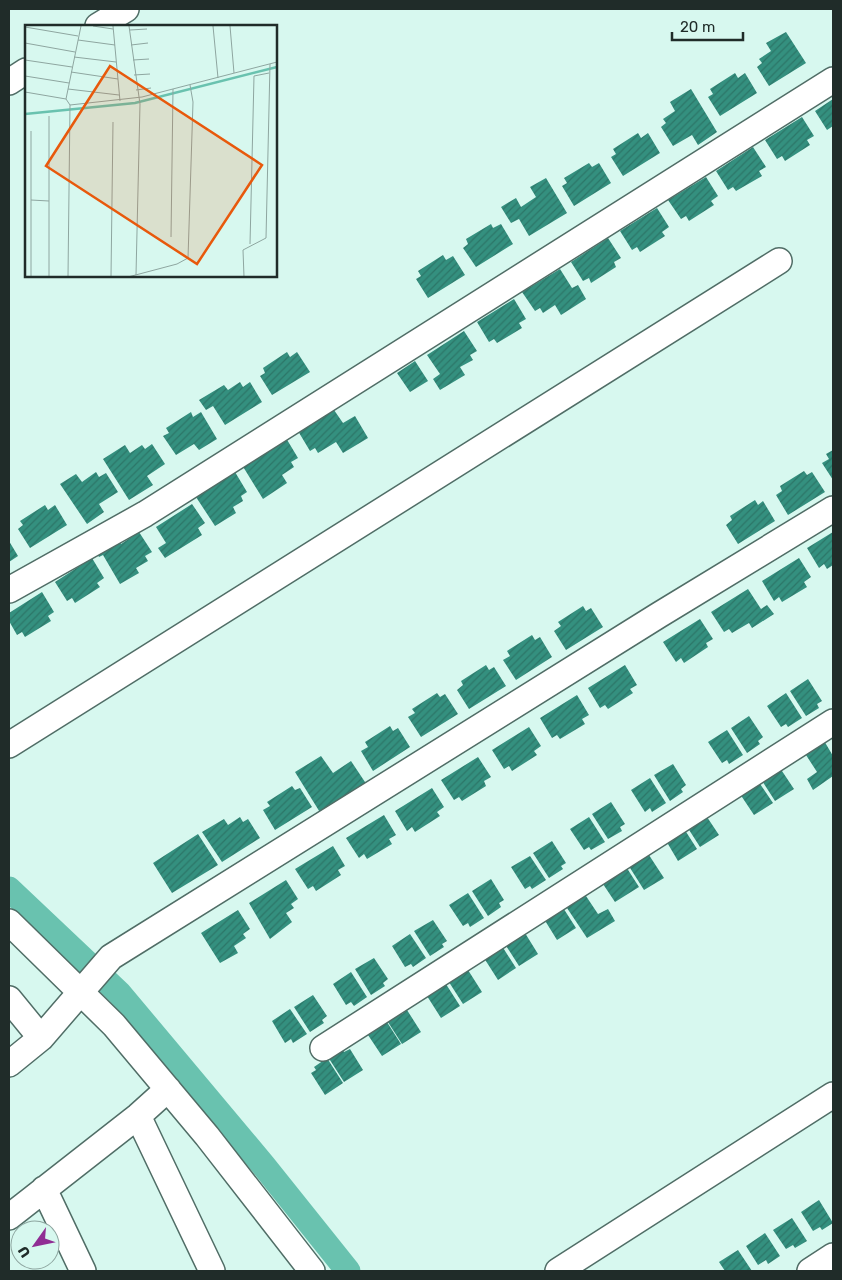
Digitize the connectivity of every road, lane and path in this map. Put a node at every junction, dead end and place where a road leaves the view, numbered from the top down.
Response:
1 (126, 9) edge
2 (100, 25) edge
3 (25, 72) edge
4 (833, 80) edge
5 (9, 82) edge
6 (779, 261) dead end
7 (833, 509) edge
8 (9, 590) edge
9 (833, 722) edge
10 (9, 745) edge
11 (9, 922) edge
12 (82, 991) junction
13 (9, 999) edge
14 (41, 1038) junction
15 (323, 1048) dead end
16 (9, 1064) edge
17 (168, 1089) junction
18 (833, 1095) edge
19 (138, 1116) junction
20 (44, 1189) junction
21 (9, 1217) edge
22 (833, 1256) edge
23 (83, 1271) edge
24 (212, 1271) edge
25 (312, 1271) edge
26 (558, 1271) edge
27 (810, 1271) edge

1 - 2 street
3 - 5 street
4 - 8 street
6 - 10 street
7 - 12 street
9 - 15 street
11 - 12 street
12 - 14 street
12 - 17 street
13 - 14 street
14 - 16 street
17 - 19 street
17 - 25 street
18 - 26 street
19 - 20 street
19 - 24 street
20 - 21 street
20 - 23 street
22 - 27 street

